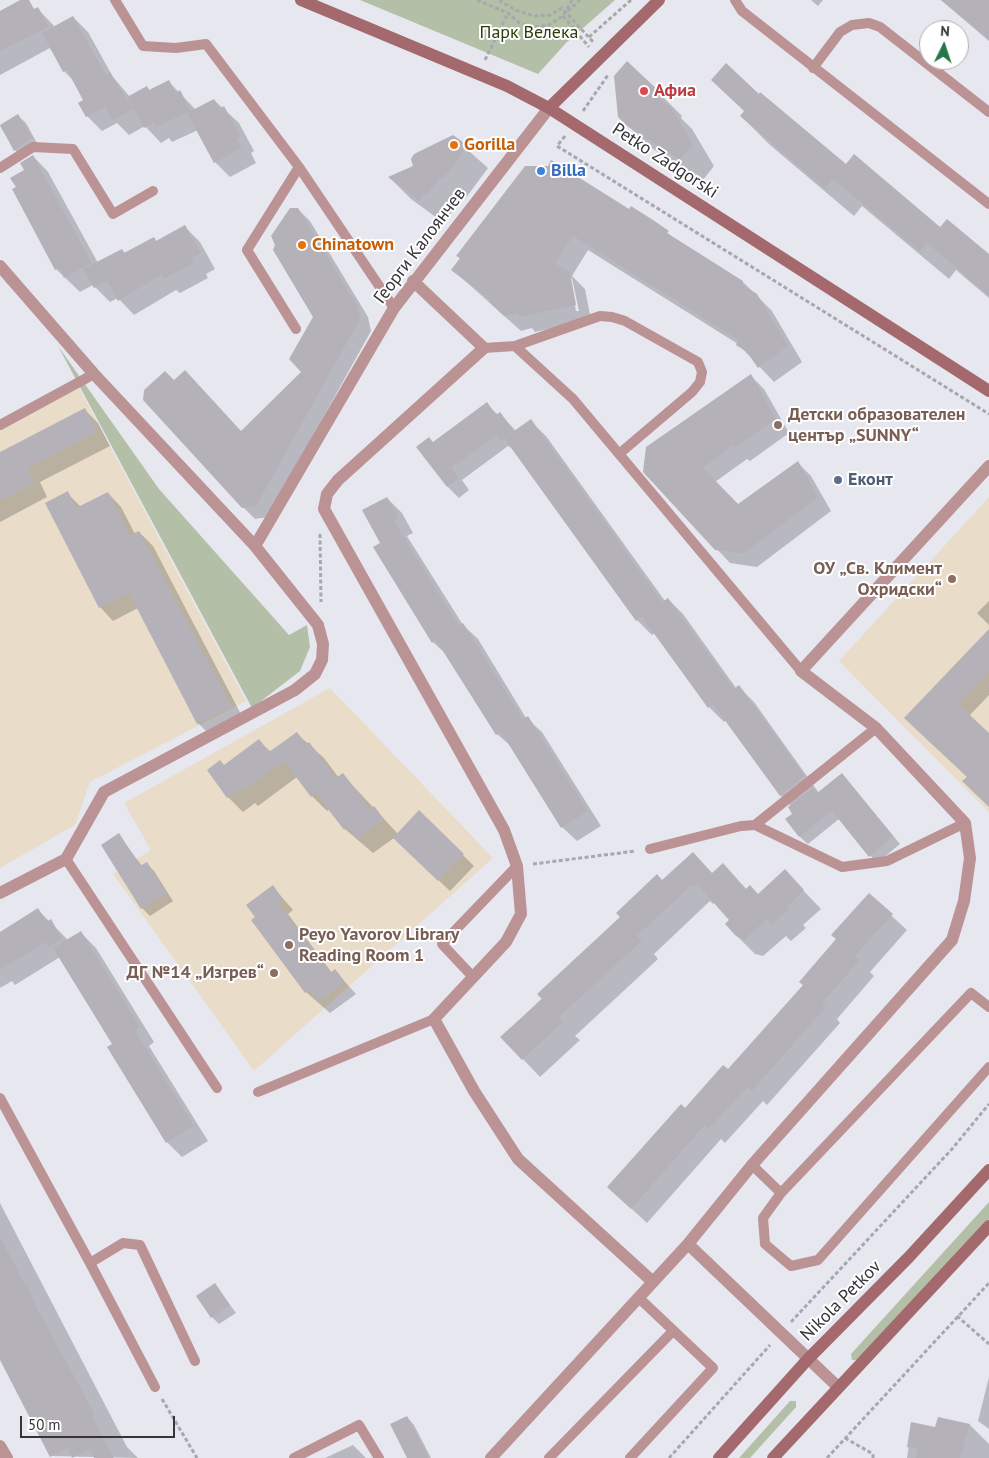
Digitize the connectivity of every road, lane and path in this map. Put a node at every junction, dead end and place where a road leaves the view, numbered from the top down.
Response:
1 (115, 0) edge
2 (301, 0) edge
3 (477, 0) edge
4 (502, 0) edge
5 (572, 0) edge
6 (580, 0) edge
7 (631, 0) edge
8 (659, 0) edge
9 (735, 0) edge
10 (508, 12) junction
11 (562, 16) junction
12 (589, 37) dead end
13 (598, 58) junction
14 (813, 68) junction
15 (479, 74) junction
16 (549, 108) junction
17 (989, 112) edge
18 (299, 167) junction
19 (0, 168) edge
20 (153, 191) dead end
21 (989, 204) edge
22 (0, 266) edge
23 (413, 281) junction
24 (394, 308) junction
25 (296, 329) dead end
26 (515, 346) junction
27 (484, 348) junction
28 (94, 374) junction
29 (989, 391) edge
30 (0, 425) edge
31 (619, 454) junction
32 (989, 466) edge
33 (330, 523) junction
34 (255, 546) junction
35 (318, 625) junction
36 (801, 671) junction
37 (876, 728) junction
38 (965, 823) junction
39 (755, 825) junction
40 (650, 849) joint
41 (66, 858) junction
42 (517, 866) junction
43 (0, 894) edge
44 (473, 977) junction
45 (989, 1007) edge
46 (434, 1018) junction
47 (989, 1067) edge
48 (216, 1088) dead end
49 (258, 1092) dead end
50 (0, 1098) edge
51 (989, 1104) edge
52 (752, 1165) junction
53 (989, 1170) edge
54 (781, 1193) junction
55 (989, 1226) edge
56 (688, 1244) junction
57 (90, 1263) junction
58 (653, 1282) junction
59 (989, 1283) edge
60 (639, 1298) junction
61 (957, 1316) junction
62 (672, 1332) junction
63 (783, 1332) junction
64 (989, 1344) edge
65 (808, 1359) junction
66 (195, 1361) dead end
67 (155, 1387) joint
68 (838, 1387) junction
69 (844, 1438) junction
70 (0, 1446) edge
71 (7, 1458) edge
72 (197, 1458) edge
73 (294, 1458) edge
74 (379, 1458) edge
75 (491, 1458) edge
76 (549, 1458) edge
77 (630, 1458) edge
78 (669, 1458) edge
79 (719, 1458) edge
80 (773, 1458) edge
81 (827, 1458) edge
82 (873, 1458) edge

1 - 18 lane
2 - 15 street, Petko Zadgorski
3 - 10 path
4 - 10 path
5 - 11 path
6 - 11 path
7 - 12 path
8 - 13 street, Георги Калоянчев
9 - 14 lane
10 - 11 path
10 - 15 path
11 - 13 path
13 - 16 street, Георги Калоянчев
14 - 17 lane
14 - 21 lane
15 - 16 street, Petko Zadgorski
16 - 23 street, Георги Калоянчев
16 - 29 street, Petko Zadgorski
18 - 24 lane
18 - 25 lane
19 - 20 lane
22 - 28 street
23 - 24 street, Георги Калоянчев
23 - 27 street
24 - 34 street, Георги Калоянчев
26 - 27 lane
26 - 31 lane
26 - 31 lane
27 - 33 street
28 - 30 lane
28 - 34 street
31 - 36 lane
32 - 36 street
33 - 35 path
33 - 42 street
34 - 35 street
35 - 41 street
36 - 37 street
37 - 38 street
37 - 39 lane
38 - 39 lane
38 - 52 street
39 - 40 lane
40 - 42 path
41 - 43 street
41 - 48 lane
42 - 44 street
42 - 44 lane
44 - 46 street
45 - 54 lane
46 - 49 lane
46 - 58 street
47 - 54 lane
50 - 57 lane
51 - 63 path
52 - 54 lane
52 - 56 street
53 - 65 street, Nikola Petkov
55 - 68 street
56 - 58 street
56 - 63 street
57 - 66 lane
57 - 67 lane
58 - 60 street
59 - 61 path
60 - 62 lane
60 - 75 street
61 - 64 path
61 - 69 path
62 - 76 lane
62 - 77 lane
63 - 65 street
63 - 78 path
65 - 68 street
65 - 79 street, Nikola Petkov
67 - 72 path
68 - 80 street
69 - 81 path
69 - 82 path
70 - 71 street
73 - 74 lane

